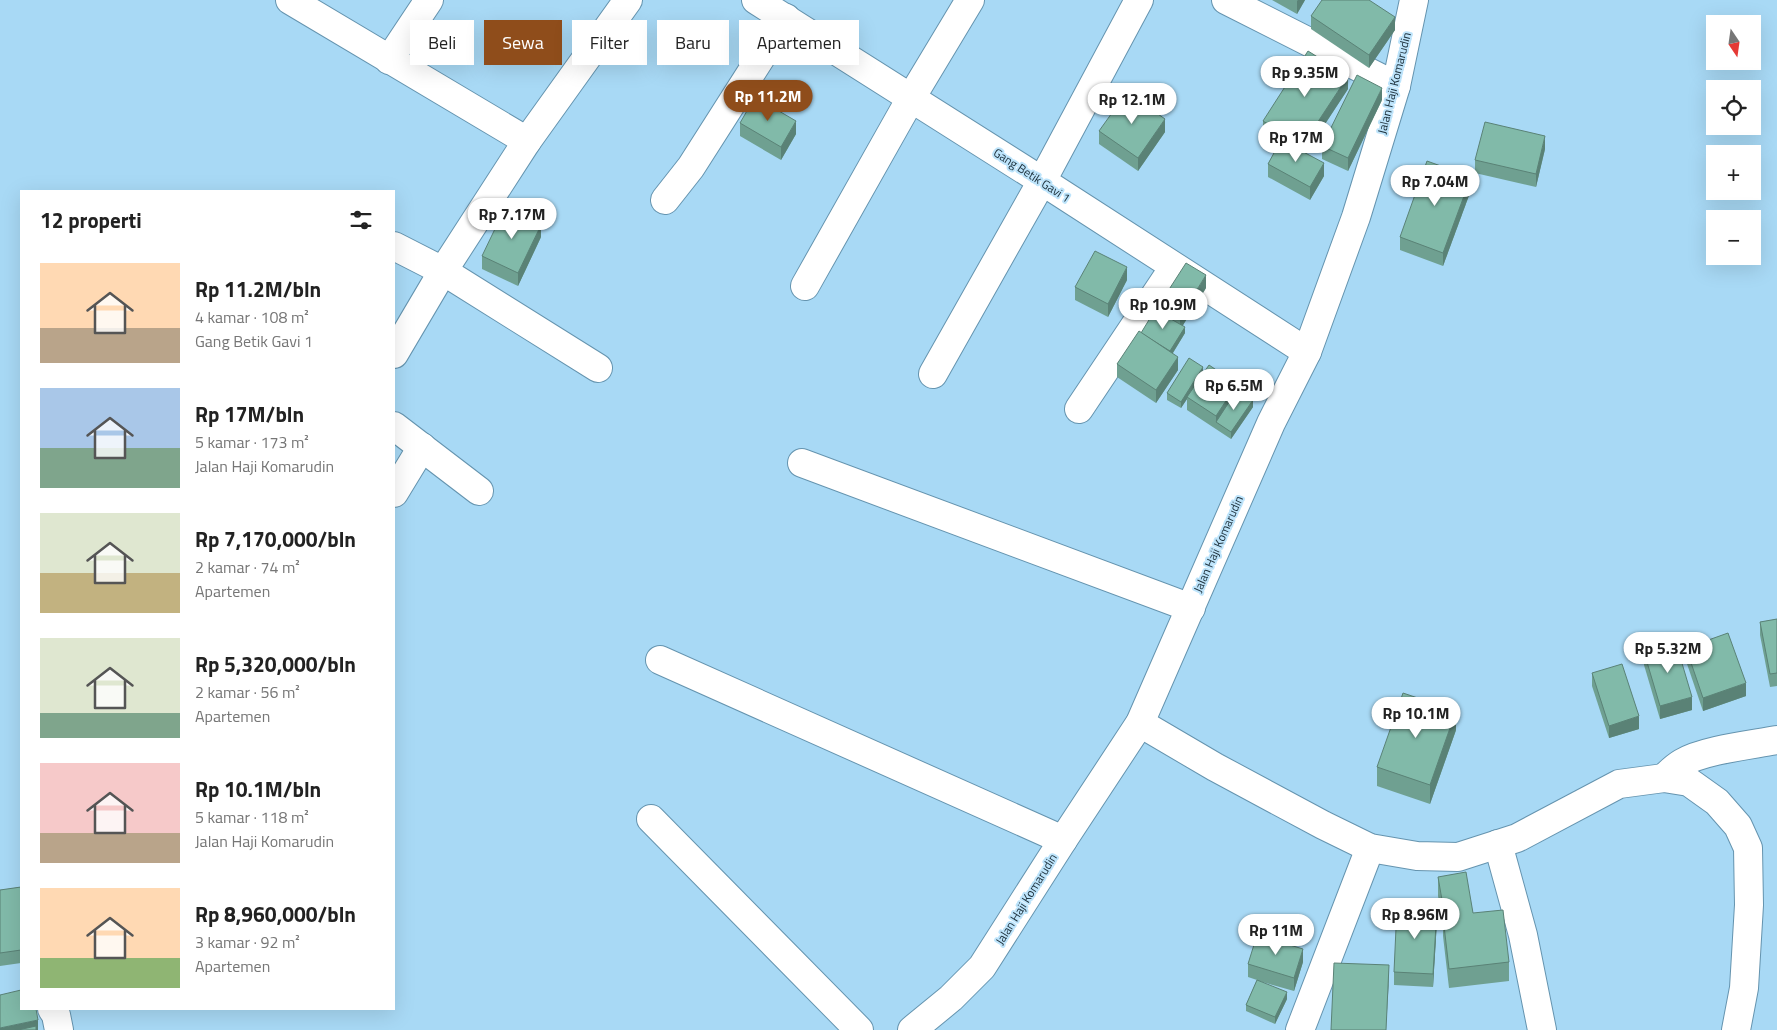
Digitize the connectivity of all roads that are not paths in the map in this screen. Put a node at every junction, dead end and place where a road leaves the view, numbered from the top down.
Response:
1 (290, 0) edge
2 (430, 0) edge
3 (628, 0) edge
4 (756, 0) edge
5 (970, 0) edge
6 (1139, 0) edge
7 (1226, 0) edge
8 (1414, 0) edge
9 (786, 18) junction
10 (389, 60) junction
11 (1396, 86) junction
12 (911, 98) junction
13 (527, 141) junction
14 (1042, 181) junction
15 (665, 200) dead end
16 (395, 247) edge
17 (1174, 267) junction
18 (443, 271) junction
19 (805, 286) dead end
20 (395, 352) edge
21 (1307, 352) junction
22 (598, 368) dead end
23 (933, 374) dead end
24 (1080, 410) dead end
25 (395, 427) edge
26 (422, 447) junction
27 (802, 463) dead end
28 (395, 491) edge
29 (479, 491) dead end
30 (1190, 608) junction
31 (660, 660) dead end
32 (1140, 723) junction
33 (1777, 740) edge
34 (1664, 778) junction
35 (651, 819) dead end
36 (1063, 840) junction
37 (1498, 844) junction
38 (1370, 848) junction
39 (53, 1010) edge
40 (59, 1030) edge
41 (858, 1030) edge
42 (912, 1030) edge
43 (1300, 1030) edge
44 (1542, 1030) edge
45 (1736, 1030) edge

1 - 10 street
2 - 10 street
3 - 13 street
4 - 9 street, Gang Betik Gavi 1
5 - 12 street
6 - 14 street
7 - 11 street
8 - 11 street, Jalan Haji Komarudin
9 - 12 street, Gang Betik Gavi 1
9 - 15 street
10 - 13 street
11 - 21 street, Jalan Haji Komarudin
12 - 14 street, Gang Betik Gavi 1
12 - 19 street
13 - 18 street
14 - 17 street, Gang Betik Gavi 1
14 - 23 street
16 - 18 street
17 - 21 street, Gang Betik Gavi 1
17 - 24 street
18 - 20 street
18 - 22 street
21 - 30 street, Jalan Haji Komarudin
25 - 26 street
26 - 28 street
26 - 29 street
27 - 30 street
30 - 32 street, Jalan Haji Komarudin
31 - 36 street
32 - 36 street, Jalan Haji Komarudin
32 - 38 street
33 - 34 street
34 - 37 street
34 - 45 street
35 - 41 street
36 - 42 street, Jalan Haji Komarudin
37 - 38 street
37 - 44 street
38 - 43 street
39 - 40 street

